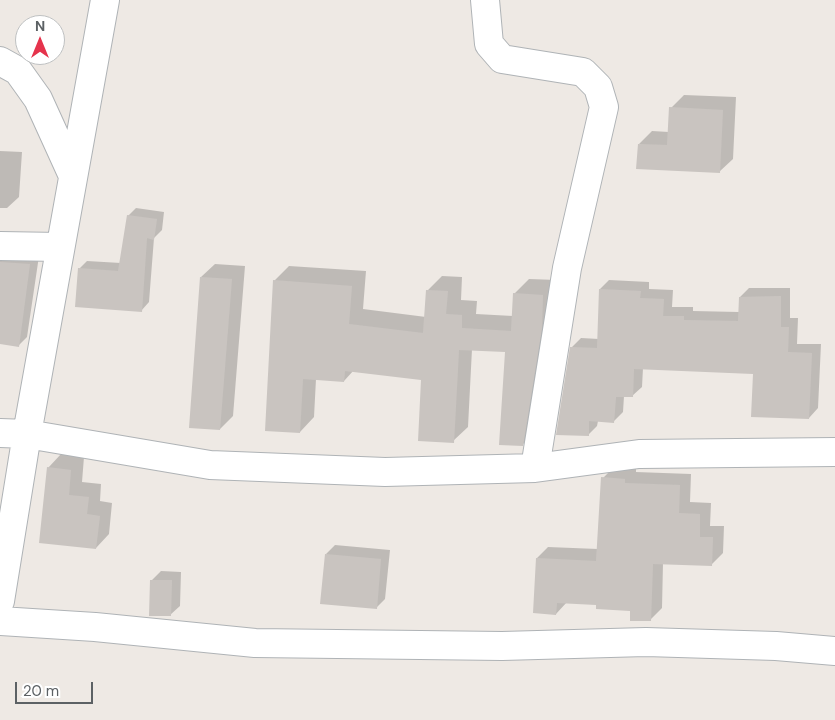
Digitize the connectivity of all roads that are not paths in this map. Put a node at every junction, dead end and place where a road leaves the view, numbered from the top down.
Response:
1 (105, 0) edge
2 (485, 0) edge
3 (0, 61) edge
4 (73, 176) junction
5 (0, 246) edge
6 (60, 247) junction
7 (0, 432) edge
8 (27, 434) junction
9 (835, 452) edge
10 (535, 468) junction
11 (0, 601) edge
12 (0, 621) edge
13 (835, 651) edge

1 - 4 street
2 - 10 street
3 - 4 street
4 - 6 street
5 - 6 street
6 - 8 street
7 - 8 street
8 - 10 street
8 - 11 street
9 - 10 street
12 - 13 street

